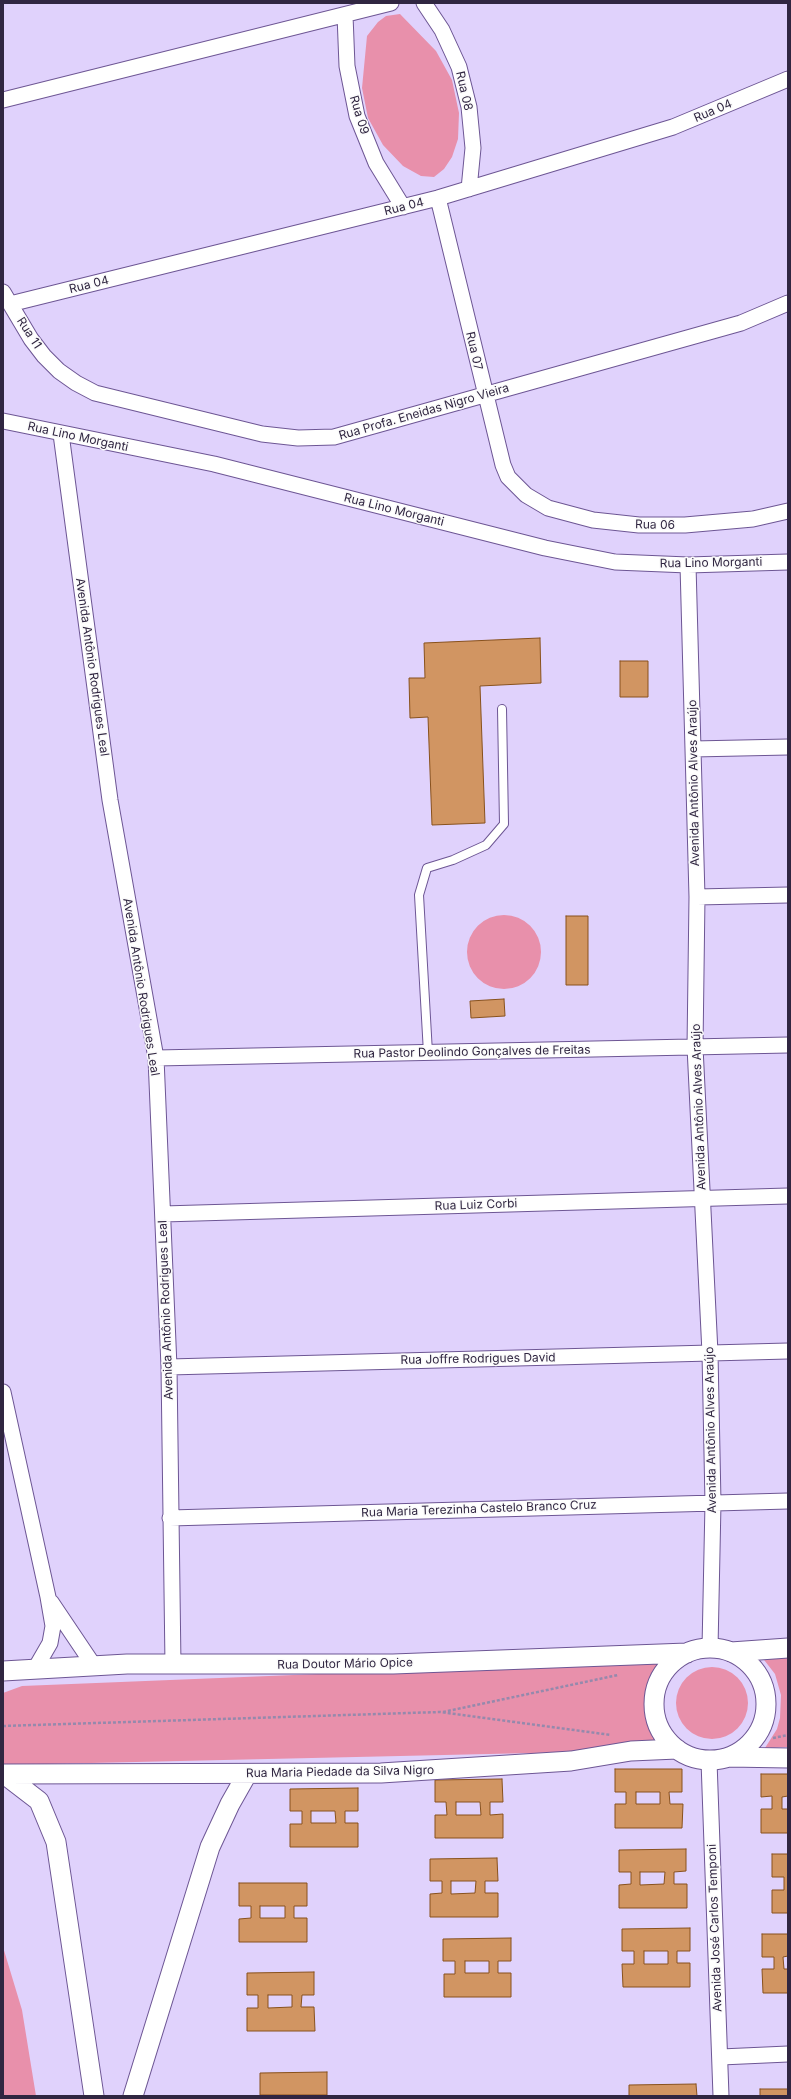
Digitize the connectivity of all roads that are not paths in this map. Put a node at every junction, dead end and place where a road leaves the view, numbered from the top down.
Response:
1 (390, 3) edge
2 (424, 3) edge
3 (345, 14) junction
4 (788, 79) edge
5 (3, 100) edge
6 (469, 189) junction
7 (438, 198) junction
8 (403, 207) junction
9 (7, 298) edge
10 (788, 303) edge
11 (59, 371) joint
12 (485, 394) junction
13 (3, 421) edge
14 (61, 434) junction
15 (526, 496) joint
16 (788, 511) edge
17 (788, 562) edge
18 (688, 565) junction
19 (502, 709) dead end
20 (788, 747) edge
21 (693, 749) junction
22 (788, 895) edge
23 (697, 897) junction
24 (788, 1045) edge
25 (695, 1047) junction
26 (428, 1053) junction
27 (156, 1058) junction
28 (788, 1196) edge
29 (703, 1198) junction
30 (163, 1214) junction
31 (788, 1351) edge
32 (710, 1353) junction
33 (169, 1367) junction
34 (3, 1392) edge
35 (788, 1501) edge
36 (713, 1503) junction
37 (170, 1518) junction
38 (48, 1597) junction
39 (710, 1648) junction
40 (788, 1648) edge
41 (731, 1652) junction
42 (687, 1653) junction
43 (173, 1665) junction
44 (94, 1666) junction
45 (35, 1669) junction
46 (3, 1671) edge
47 (676, 1748) junction
48 (729, 1757) junction
49 (783, 1759) edge
50 (709, 1761) junction
51 (4, 1774) edge
52 (247, 1774) junction
53 (788, 2054) edge
54 (721, 2057) junction
55 (94, 2096) edge
56 (133, 2096) edge
57 (722, 2096) edge

1 - 3 street
2 - 6 street, Rua 08
3 - 5 street
3 - 8 street, Rua 09
4 - 6 street, Rua 04
6 - 7 street, Rua 04
7 - 8 street, Rua 04
7 - 12 street, Rua 07
8 - 9 street, Rua 04
9 - 11 street, Rua 11
10 - 12 street, Rua Profa. Eneidas Nigro Vieira
11 - 12 street, Rua Profa. Eneidas Nigro Vieira
12 - 15 street, Rua 07
13 - 14 street, Rua Lino Morganti
14 - 18 street, Rua Lino Morganti
14 - 27 street, Avenida Antônio Rodrigues Leal
15 - 16 street, Rua 06
17 - 18 street, Rua Lino Morganti
18 - 21 street, Avenida Antônio Alves Araújo
19 - 26 lane
20 - 21 street
21 - 23 street, Avenida Antônio Alves Araújo
22 - 23 street
23 - 25 street, Avenida Antônio Alves Araújo
24 - 25 street, Rua Pastor Deolindo Gonçalves de Freitas
25 - 26 street, Rua Pastor Deolindo Gonçalves de Freitas
25 - 29 street, Avenida Antônio Alves Araújo
26 - 27 street, Rua Pastor Deolindo Gonçalves de Freitas
27 - 30 street, Avenida Antônio Rodrigues Leal
28 - 29 street, Rua Luiz Corbi
29 - 30 street, Rua Luiz Corbi
29 - 32 street, Avenida Antônio Alves Araújo
30 - 33 street, Avenida Antônio Rodrigues Leal
31 - 32 street, Rua Joffre Rodrigues David
32 - 33 street, Rua Joffre Rodrigues David
32 - 36 street, Avenida Antônio Alves Araújo
33 - 37 street, Avenida Antônio Rodrigues Leal
34 - 38 street
35 - 36 street, Rua Maria Terezinha Castelo Branco Cruz
36 - 37 street, Rua Maria Terezinha Castelo Branco Cruz
36 - 39 street, Avenida Antônio Alves Araújo
37 - 43 street, Avenida Antônio Rodrigues Leal
38 - 44 street
38 - 45 street
39 - 41 street
39 - 42 street
40 - 41 street
41 - 48 street
42 - 43 street, Rua Doutor Mário Opice
42 - 47 street
43 - 44 street, Rua Doutor Mário Opice
44 - 45 street, Rua Doutor Mário Opice
45 - 46 street, Rua Doutor Mário Opice
47 - 50 street
47 - 52 street, Rua Maria Piedade da Silva Nigro
48 - 49 street
48 - 50 street
50 - 54 street, Avenida José Carlos Temponi
51 - 52 street, Rua Maria Piedade da Silva Nigro
51 - 55 street
52 - 56 street
53 - 54 street
54 - 57 street, Avenida José Carlos Temponi

